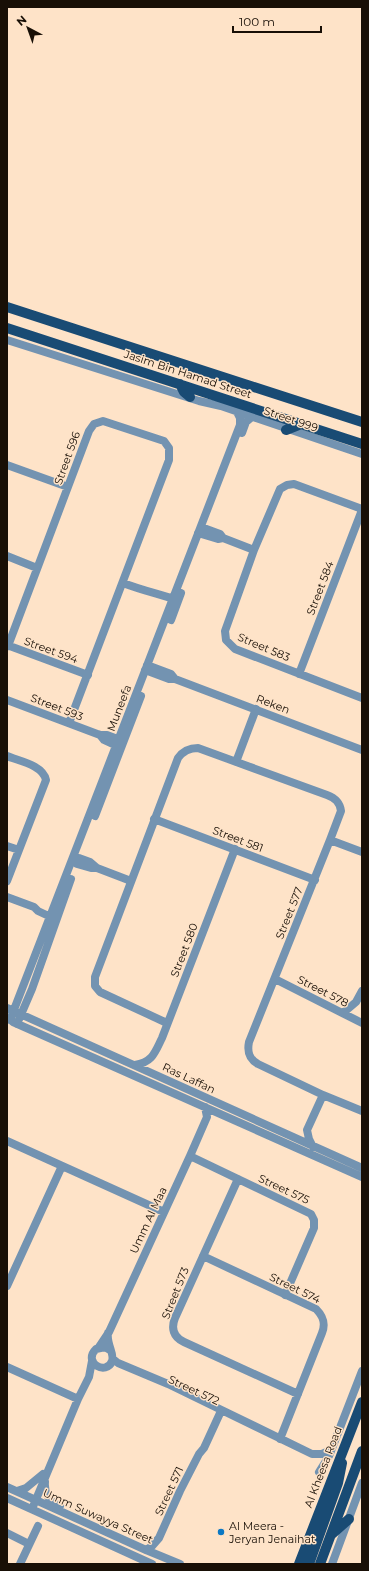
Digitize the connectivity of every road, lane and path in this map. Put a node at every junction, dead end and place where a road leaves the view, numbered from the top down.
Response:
1 (7, 307) edge
2 (7, 328) edge
3 (7, 340) edge
4 (180, 384) junction
5 (190, 397) junction
6 (237, 412) junction
7 (252, 418) junction
8 (362, 422) edge
9 (301, 424) junction
10 (286, 430) junction
11 (362, 444) edge
12 (362, 454) edge
13 (7, 464) edge
14 (68, 487) junction
15 (362, 510) edge
16 (202, 530) junction
17 (254, 550) junction
18 (7, 556) edge
19 (38, 568) junction
20 (123, 583) junction
21 (174, 602) junction
22 (7, 646) edge
23 (149, 669) junction
24 (299, 674) junction
25 (88, 675) junction
26 (362, 698) edge
27 (7, 700) edge
28 (256, 709) junction
29 (69, 724) junction
30 (120, 743) junction
31 (362, 749) edge
32 (7, 756) edge
33 (236, 762) junction
34 (154, 819) junction
35 (330, 840) junction
36 (7, 846) edge
37 (235, 849) junction
38 (19, 850) junction
39 (362, 852) edge
40 (78, 861) junction
41 (314, 880) junction
42 (7, 881) edge
43 (131, 881) junction
44 (7, 896) edge
45 (54, 916) junction
46 (275, 979) junction
47 (362, 991) edge
48 (14, 1011) edge
49 (343, 1013) junction
50 (11, 1021) edge
51 (168, 1023) junction
52 (362, 1023) edge
53 (152, 1057) junction
54 (135, 1065) junction
55 (159, 1076) junction
56 (323, 1095) junction
57 (206, 1108) junction
58 (362, 1111) edge
59 (218, 1113) junction
60 (207, 1117) junction
61 (307, 1130) junction
62 (290, 1136) junction
63 (7, 1141) edge
64 (313, 1147) junction
65 (190, 1156) junction
66 (62, 1166) junction
67 (362, 1168) edge
68 (362, 1177) edge
69 (238, 1179) junction
70 (164, 1212) junction
71 (203, 1256) junction
72 (7, 1286) edge
73 (285, 1295) junction
74 (109, 1332) junction
75 (99, 1347) junction
76 (110, 1350) junction
77 (92, 1361) junction
78 (107, 1364) junction
79 (7, 1367) edge
80 (362, 1371) edge
81 (89, 1377) junction
82 (298, 1394) junction
83 (78, 1400) junction
84 (362, 1402) edge
85 (218, 1412) junction
86 (280, 1439) junction
87 (331, 1450) junction
88 (362, 1451) edge
89 (312, 1454) junction
90 (341, 1455) junction
91 (44, 1477) junction
92 (362, 1483) edge
93 (7, 1487) edge
94 (17, 1491) junction
95 (7, 1498) edge
96 (34, 1499) junction
97 (30, 1508) junction
98 (76, 1518) junction
99 (349, 1519) junction
100 (38, 1526) dead end
101 (7, 1533) edge
102 (330, 1535) junction
103 (159, 1538) junction
104 (29, 1544) junction
105 (146, 1550) junction
106 (162, 1556) junction
107 (298, 1561) edge
108 (322, 1561) edge
109 (20, 1564) edge
110 (152, 1564) edge
111 (180, 1564) edge
112 (309, 1564) edge
113 (332, 1564) edge

1 - 8 main road, Jasim Bin Hamad Street
2 - 4 main road, Jasim Bin Hamad Street
3 - 5 street, Street 999
4 - 5 main road
4 - 9 main road, Jasim Bin Hamad Street
5 - 6 street, Street 999
6 - 7 street, Street 999
6 - 16 street, Muneefa
7 - 10 street, Street 999
7 - 16 street, Muneefa
9 - 10 main road
9 - 11 main road, Jasim Bin Hamad Street
10 - 12 street, Street 999
13 - 14 street
14 - 19 street, Street 596
14 - 20 street, Street 596
15 - 17 street, Street 583
15 - 24 street, Street 584
16 - 17 street
16 - 21 street, Muneefa
17 - 24 street, Street 583
18 - 19 street
19 - 22 street, Street 596
20 - 21 street
20 - 25 street, Street 596
21 - 23 street, Muneefa
22 - 25 street, Street 594
23 - 28 street, Reken
23 - 30 street, Muneefa
24 - 26 street, Street 583
25 - 29 street, Street 596
27 - 29 street, Street 593
28 - 31 street, Reken
28 - 33 street
29 - 30 street, Street 593
30 - 40 street, Muneefa
30 - 45 street, Muneefa
32 - 38 street
33 - 34 street, Street 577
33 - 35 street, Street 577
34 - 37 street, Street 581
34 - 43 street, Street 577
35 - 39 street
35 - 41 street, Street 577
36 - 38 street
37 - 41 street, Street 581
37 - 51 street, Street 580
38 - 42 street
40 - 43 street
40 - 45 street, Muneefa
41 - 46 street, Street 577
43 - 51 street, Street 577
44 - 45 street
45 - 48 street, Muneefa
46 - 49 street, Street 578
46 - 56 street, Street 577
47 - 49 street
48 - 50 street, Muneefa
48 - 54 street, Ras Laffan
49 - 52 street, Street 578
50 - 57 street, Ras Laffan
51 - 53 street, Street 580
53 - 54 street
53 - 55 street
54 - 55 street, Ras Laffan
55 - 62 street, Ras Laffan
56 - 58 street, Street 577
56 - 61 street
57 - 59 street, Ras Laffan
57 - 60 street, Umm Al Maa
59 - 60 street
59 - 68 street, Ras Laffan
60 - 65 street, Umm Al Maa
61 - 62 street
61 - 64 street
62 - 64 street, Ras Laffan
63 - 66 street
64 - 67 street, Ras Laffan
65 - 69 street, Street 575
65 - 70 street, Umm Al Maa
66 - 70 street
66 - 72 street
69 - 71 street, Street 573
69 - 73 street, Street 575
70 - 74 street, Umm Al Maa
71 - 73 street, Street 574
71 - 82 street, Street 573
73 - 82 street, Street 574
74 - 75 street, Umm Al Maa
74 - 76 street, Umm Al Maa
75 - 76 street
75 - 77 street
76 - 78 street
77 - 78 street
77 - 81 street
78 - 81 street
78 - 85 street, Street 572
79 - 83 street
80 - 87 street, Al Kheesa Road
81 - 83 street
82 - 86 street, Street 574
83 - 91 street
84 - 90 main road, Al Kheesa Road
85 - 86 street, Street 572
85 - 103 street, Street 571
86 - 89 street, Street 572
87 - 89 street
87 - 89 street, Al Kheesa Road
88 - 102 main road
90 - 107 main road, Al Kheesa Road
90 - 112 main road
91 - 94 street
91 - 96 street
91 - 98 street
92 - 99 street
93 - 94 street, Umm Suwayya Street
94 - 96 street, Umm Suwayya Street
95 - 97 street, Umm Suwayya Street
96 - 97 street
96 - 98 street, Umm Suwayya Street
97 - 110 street, Umm Suwayya Street
98 - 105 street, Umm Suwayya Street
99 - 102 main road
99 - 113 street
100 - 104 street
101 - 104 street
102 - 108 main road
103 - 105 street, Street 571
103 - 106 street
104 - 109 street
105 - 106 street, Umm Suwayya Street
106 - 111 street, Umm Suwayya Street

